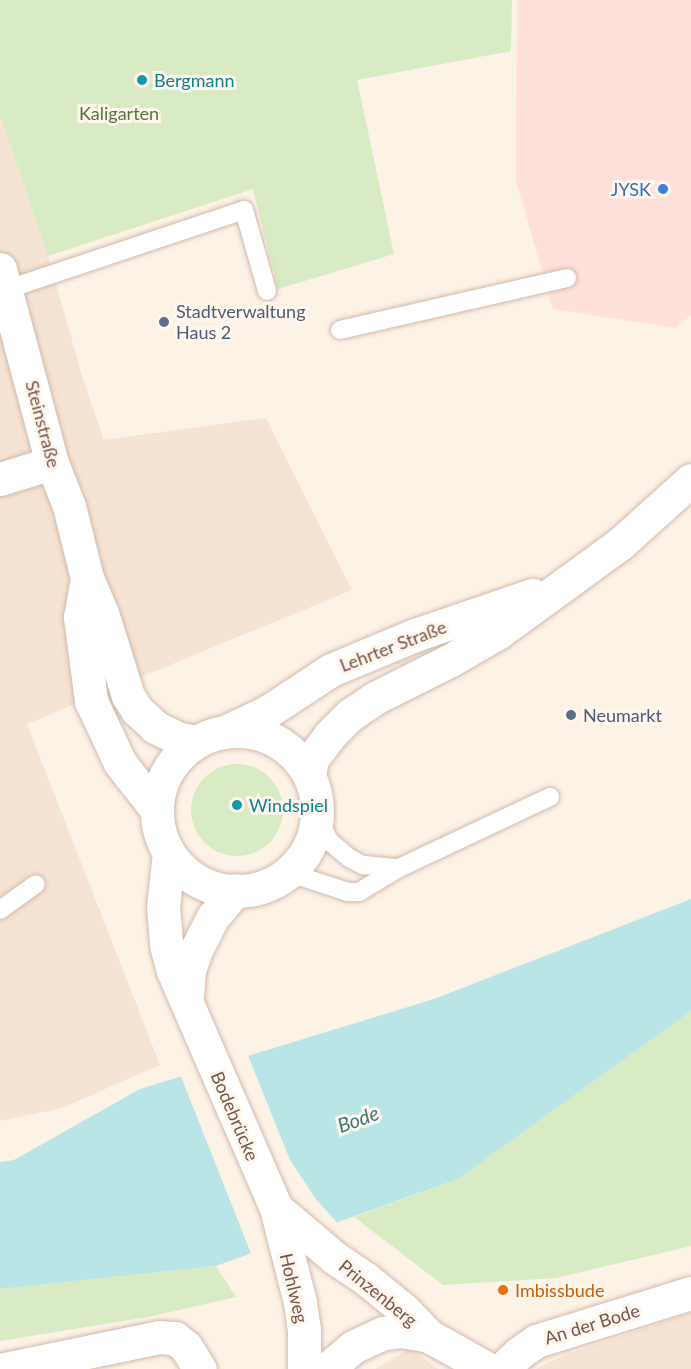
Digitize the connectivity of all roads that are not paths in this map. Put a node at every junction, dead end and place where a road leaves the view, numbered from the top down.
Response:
1 (567, 278) dead end
2 (4, 279) edge
3 (267, 291) dead end
4 (340, 330) dead end
5 (52, 463) junction
6 (0, 479) edge
7 (691, 480) edge
8 (87, 578) junction
9 (570, 581) junction
10 (211, 737) junction
11 (309, 775) junction
12 (550, 796) dead end
13 (157, 810) junction
14 (317, 815) junction
15 (169, 853) junction
16 (399, 868) junction
17 (280, 878) junction
18 (36, 884) dead end
19 (236, 890) junction
20 (0, 910) edge
21 (192, 1011) junction
22 (276, 1208) junction
23 (690, 1295) edge
24 (429, 1336) junction
25 (5, 1369) edge
26 (200, 1369) edge
27 (304, 1369) edge
28 (327, 1369) edge
29 (488, 1369) edge
30 (502, 1369) edge

1 - 4 lane
2 - 3 lane
2 - 5 main road, Steinstraße
5 - 6 main road
5 - 8 main road, Steinstraße
7 - 9 main road, Lehrter Straße
8 - 10 main road, Steinstraße
8 - 13 main road, Steinstraße
9 - 10 main road, Lehrter Straße
9 - 11 main road, Lehrter Straße
10 - 11 main road
10 - 13 main road
11 - 14 main road
12 - 16 lane
13 - 15 main road
14 - 16 lane
14 - 17 main road
15 - 19 main road
15 - 21 main road
16 - 17 lane
17 - 19 main road
18 - 20 lane
19 - 21 main road
21 - 22 main road, Bodebrücke
22 - 24 main road, Prinzenberg
22 - 27 main road, Hohlweg
23 - 30 main road, An der Bode
24 - 28 main road
24 - 29 main road, Prinzenberg
25 - 26 main road

